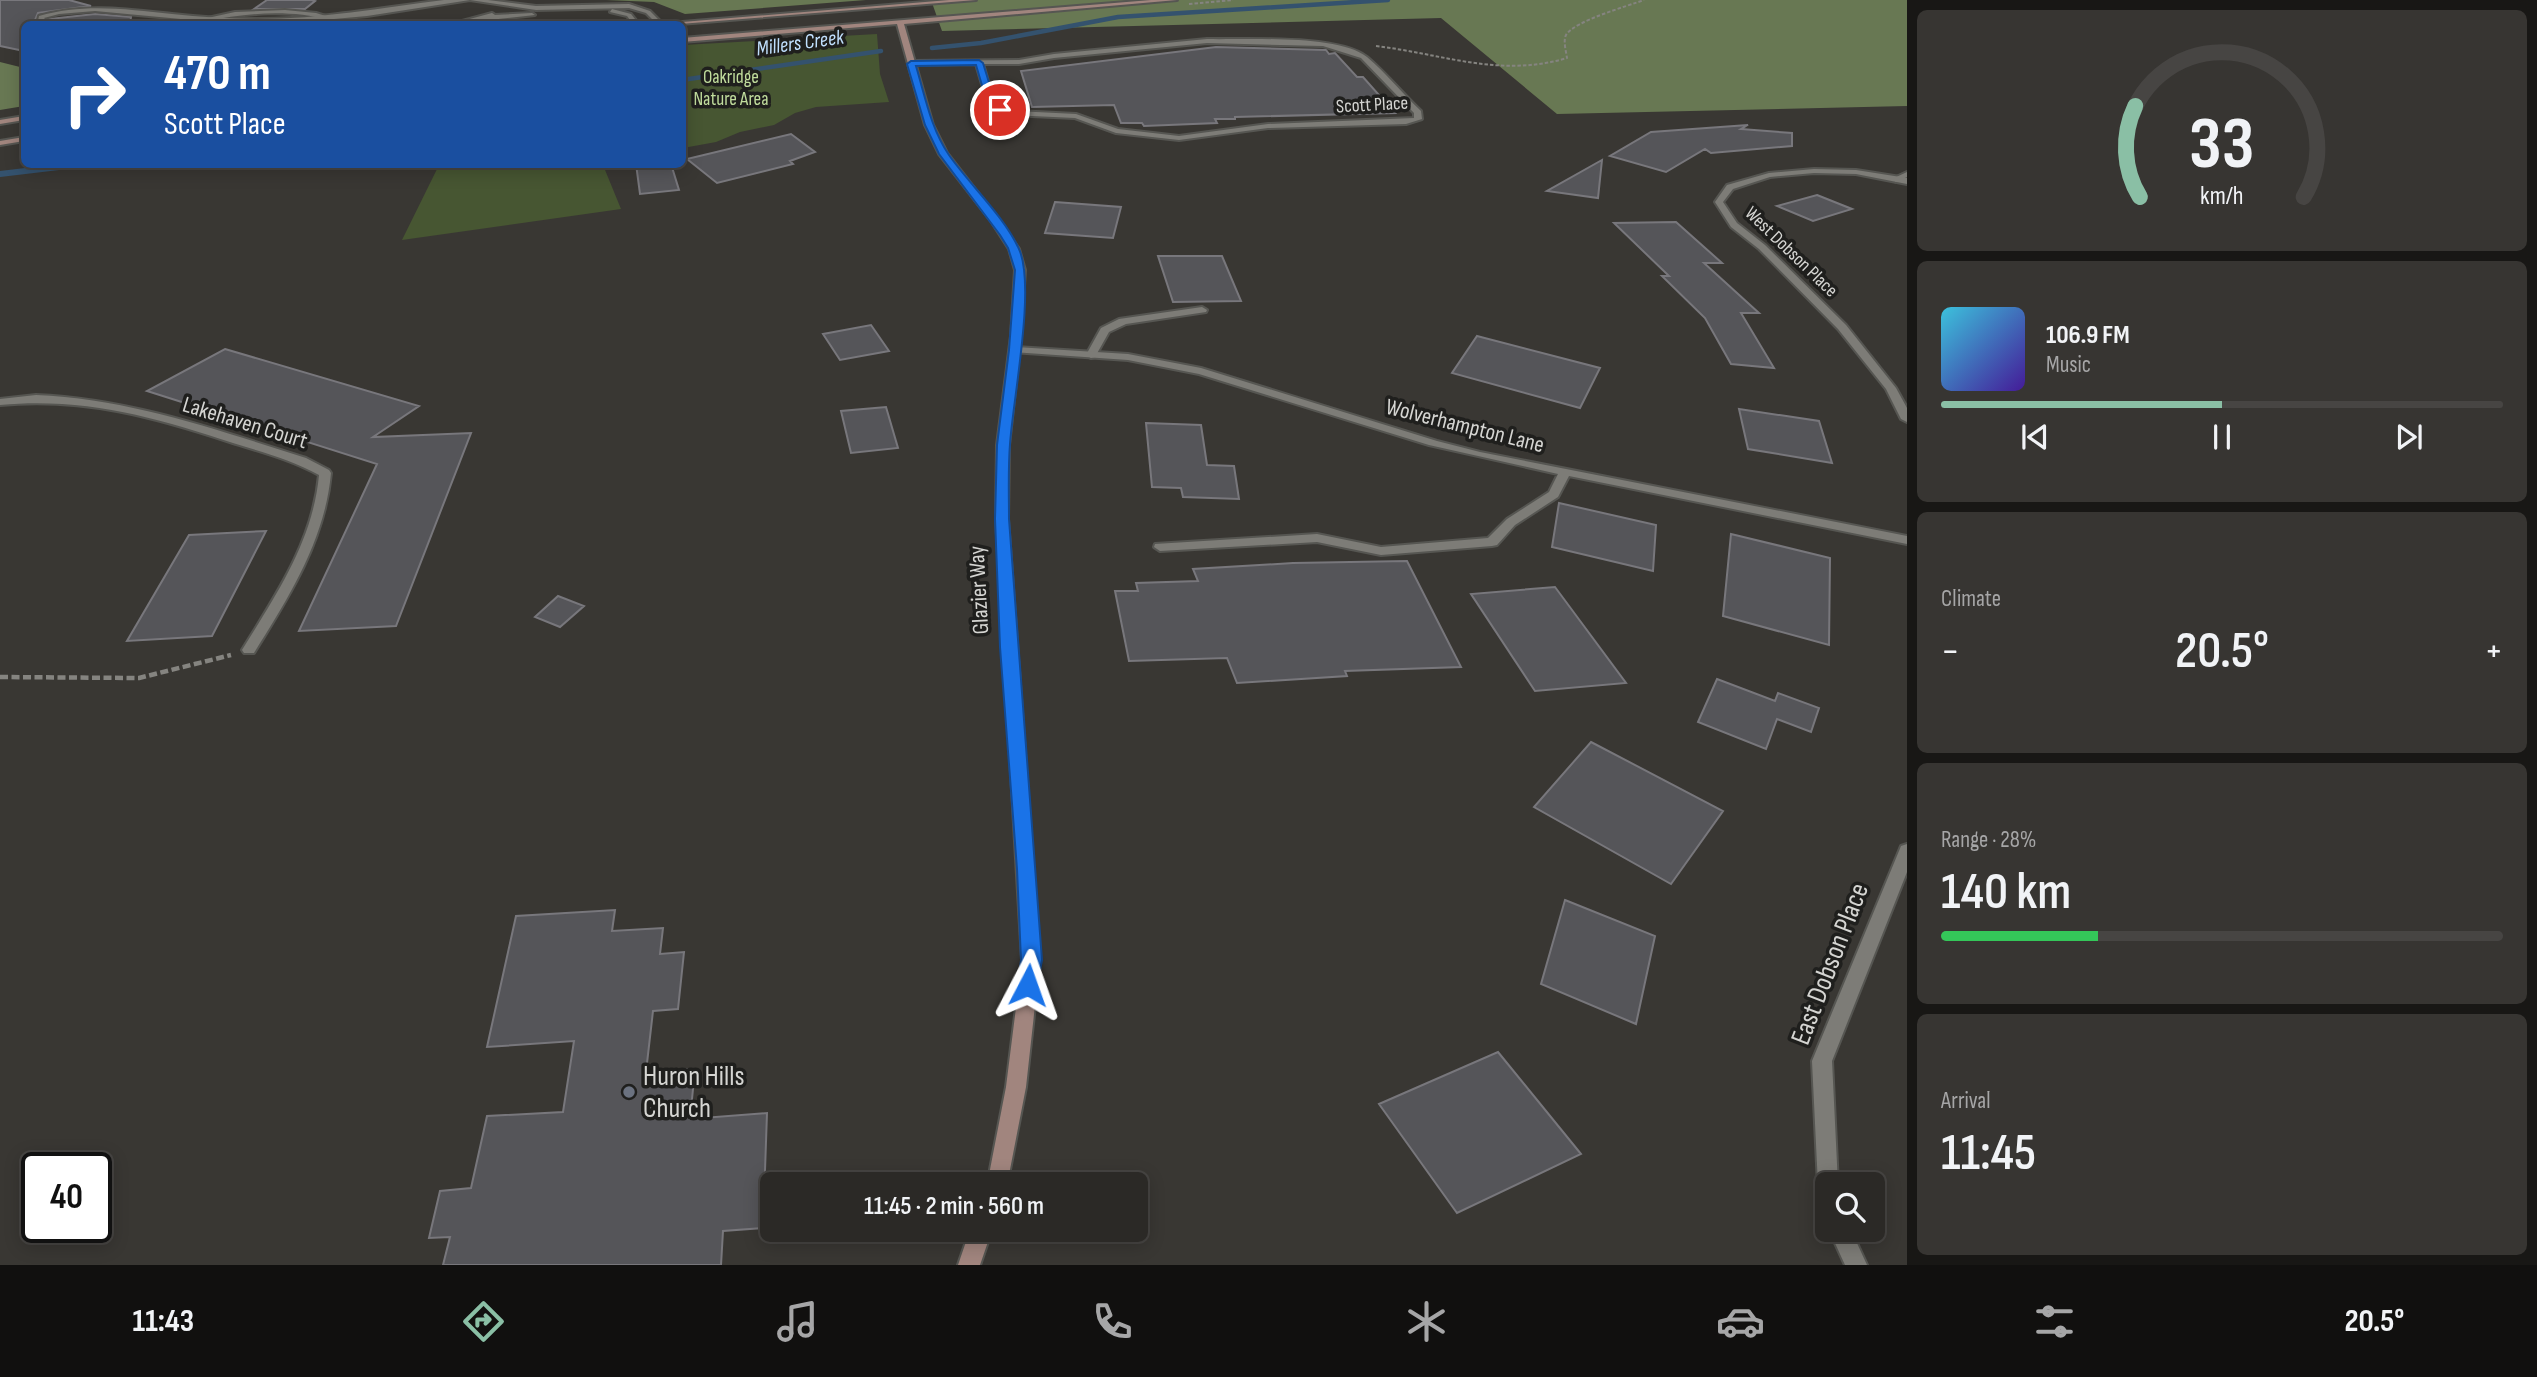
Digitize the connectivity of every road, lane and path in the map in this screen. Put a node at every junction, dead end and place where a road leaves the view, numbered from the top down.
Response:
1 (467, 0) edge
2 (473, 0) edge
3 (973, 0) edge
4 (1155, 0) edge
5 (1174, 0) edge
6 (1644, 0) edge
7 (898, 3) edge
8 (1131, 4) junction
9 (504, 5) junction
10 (484, 18) junction
11 (714, 20) junction
12 (41, 21) edge
13 (469, 21) edge
14 (634, 21) edge
15 (658, 21) edge
16 (686, 22) edge
17 (900, 22) junction
18 (712, 37) junction
19 (686, 40) edge
20 (1369, 45) dead end
21 (979, 63) junction
22 (911, 64) junction
23 (21, 118) edge
24 (0, 122) edge
25 (21, 140) edge
26 (0, 143) edge
27 (1907, 174) edge
28 (1896, 179) junction
29 (1907, 181) edge
30 (1202, 310) dead end
31 (1015, 350) junction
32 (1091, 355) junction
33 (0, 402) edge
34 (1907, 419) edge
35 (1565, 472) junction
36 (1907, 540) edge
37 (1160, 547) dead end
38 (249, 650) joint
39 (0, 677) edge
40 (1907, 851) edge
41 (1000, 1172) edge
42 (1827, 1172) edge
43 (977, 1242) edge
44 (1845, 1242) edge
45 (969, 1265) edge
46 (1856, 1265) edge

1 - 12 street
2 - 9 street
3 - 7 street
4 - 8 street
5 - 8 street
6 - 20 path
7 - 11 street
8 - 17 street
9 - 10 street
9 - 15 street
10 - 13 street
10 - 14 street
11 - 16 street
11 - 18 street
17 - 18 street
17 - 22 street, Glazier Way
18 - 19 street
21 - 21 street, Scott Place
21 - 22 street, Scott Place
22 - 31 street, Glazier Way
23 - 24 street
25 - 26 street
27 - 28 street
28 - 29 street, West Dobson Place
28 - 34 street, West Dobson Place
30 - 32 street
31 - 32 street, Wolverhampton Lane
31 - 41 street, Glazier Way
32 - 35 street, Wolverhampton Lane
33 - 38 street, Lakehaven Court
35 - 36 street, Wolverhampton Lane
35 - 37 street
38 - 39 path
40 - 42 street, East Dobson Place
43 - 45 street
44 - 46 street

